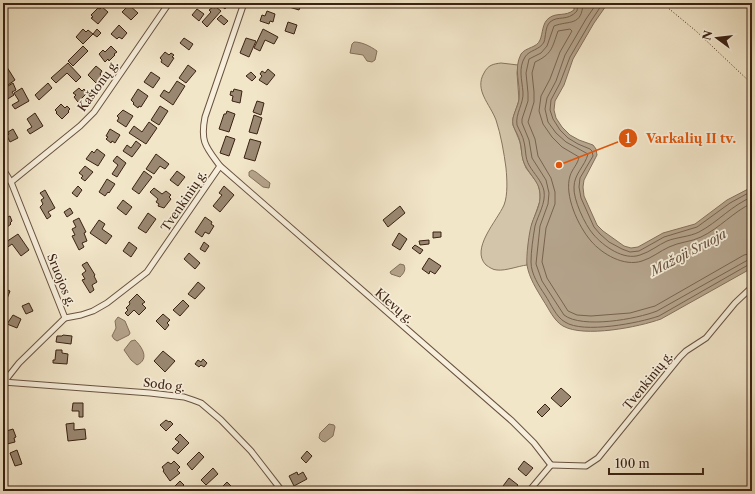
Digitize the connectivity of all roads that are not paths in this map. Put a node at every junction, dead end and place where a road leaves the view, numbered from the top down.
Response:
1 (168, 3) edge
2 (244, 3) edge
3 (220, 166) junction
4 (3, 169) edge
5 (11, 182) junction
6 (752, 287) edge
7 (65, 318) junction
8 (4, 382) edge
9 (551, 465) junction
10 (282, 491) edge
11 (530, 491) edge

1 - 5 street, Kaštonų g.
2 - 3 street, Tvenkinių g.
3 - 7 street, Tvenkinių g.
3 - 9 street, Klevų g.
4 - 5 street, Sruojos g.
5 - 7 street, Sruojos g.
6 - 9 street, Tvenkinių g.
7 - 8 street, Sruojos g.
8 - 10 street, Sodo g.
9 - 11 street

